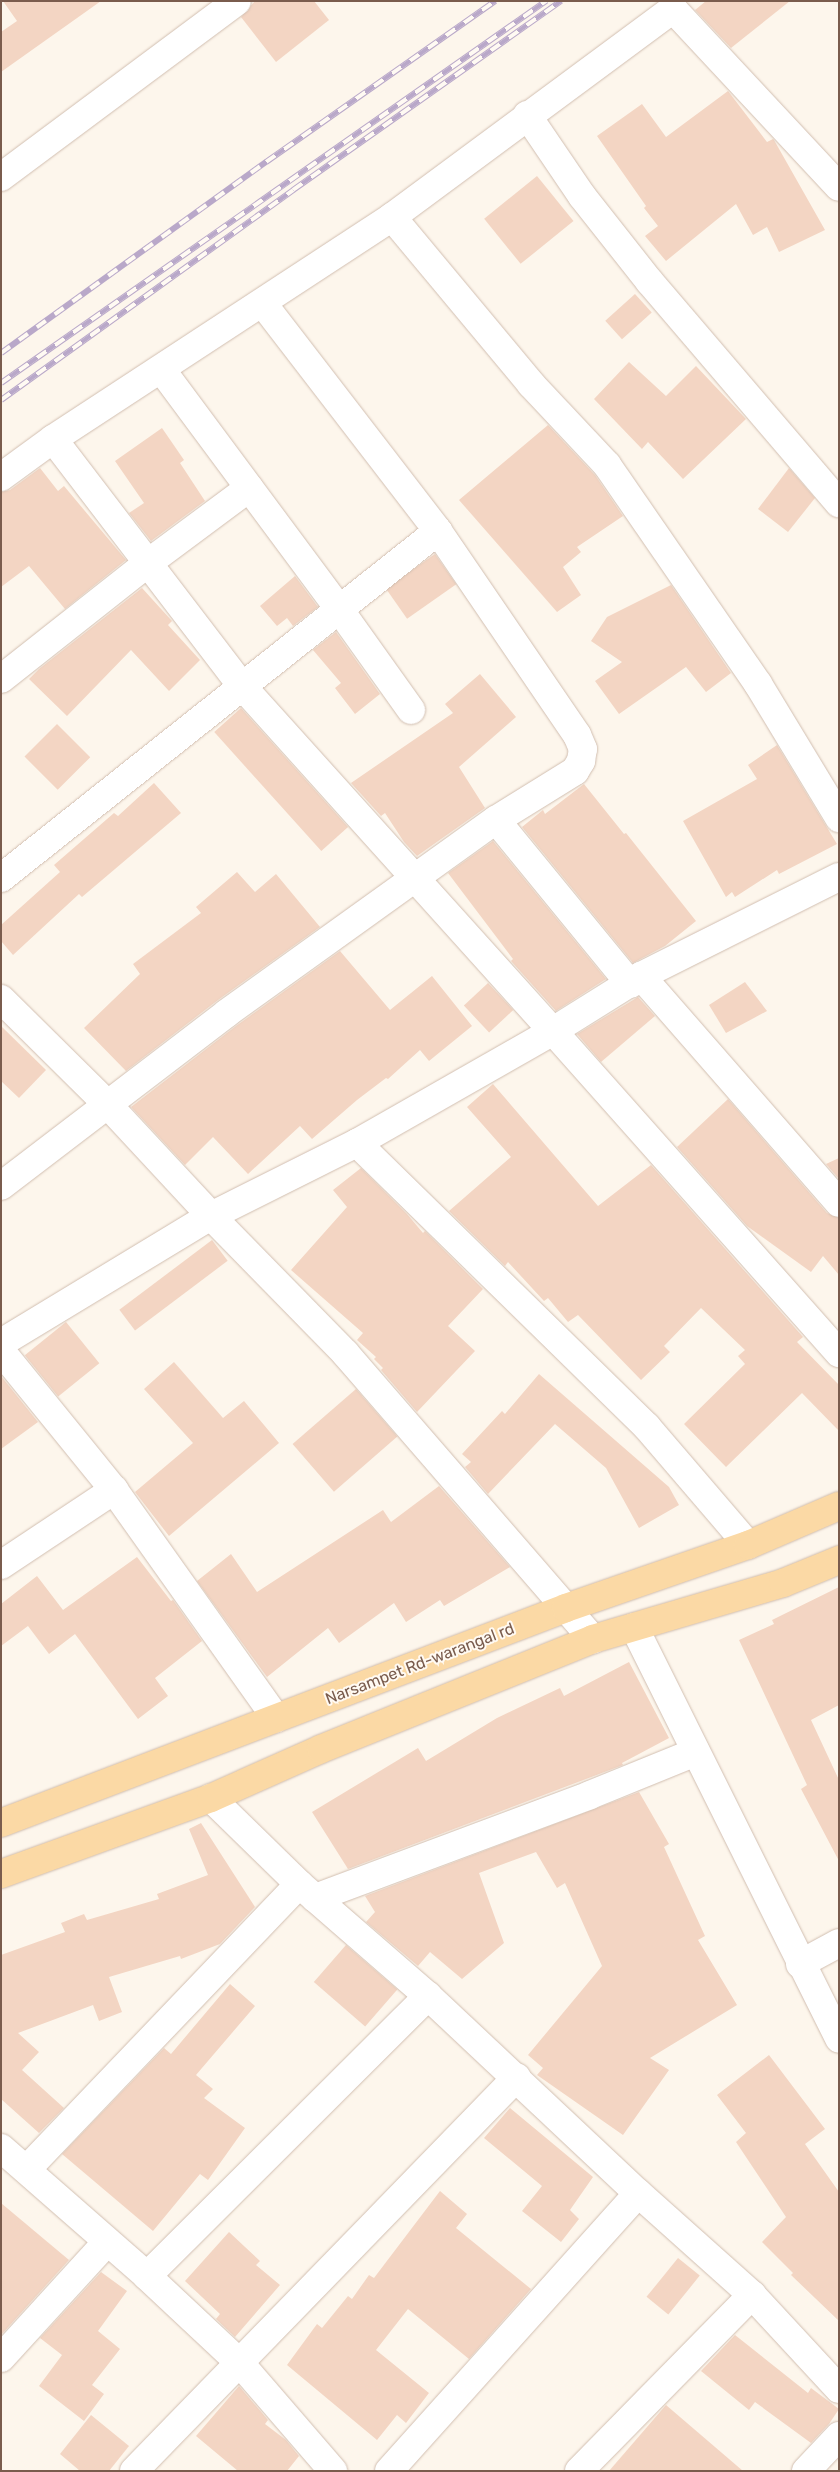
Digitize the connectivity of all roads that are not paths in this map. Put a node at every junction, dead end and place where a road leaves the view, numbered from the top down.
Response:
1 (237, 1) edge
2 (527, 115) junction
3 (1, 177) edge
4 (839, 187) edge
5 (392, 217) junction
6 (263, 304) junction
7 (161, 369) junction
8 (53, 439) junction
9 (1, 477) edge
10 (249, 488) junction
11 (839, 503) edge
12 (438, 531) junction
13 (148, 563) junction
14 (339, 609) junction
15 (1, 679) edge
16 (242, 686) junction
17 (411, 710) dead end
18 (839, 818) edge
19 (496, 820) junction
20 (1, 878) edge
21 (414, 878) junction
22 (838, 880) edge
23 (635, 980) junction
24 (1, 998) edge
25 (553, 1031) junction
26 (108, 1105) junction
27 (357, 1143) junction
28 (1, 1186) edge
29 (839, 1203) edge
30 (211, 1216) junction
31 (1, 1343) edge
32 (1, 1351) edge
33 (839, 1353) edge
34 (114, 1490) junction
35 (839, 1506) edge
36 (748, 1545) junction
37 (839, 1560) edge
38 (1, 1565) edge
39 (566, 1608) junction
40 (634, 1627) junction
41 (593, 1639) junction
42 (276, 1718) junction
43 (696, 1752) junction
44 (211, 1798) junction
45 (1, 1823) edge
46 (1, 1874) edge
47 (307, 1891) junction
48 (839, 1943) edge
49 (800, 1964) junction
50 (428, 1996) junction
51 (839, 2039) edge
52 (517, 2078) junction
53 (10, 2159) edge
54 (638, 2193) junction
55 (108, 2242) junction
56 (146, 2276) junction
57 (752, 2295) junction
58 (1, 2358) edge
59 (239, 2362) junction
60 (839, 2389) edge
61 (839, 2436) edge
62 (323, 2468) edge
63 (134, 2471) edge
64 (389, 2471) edge
65 (579, 2471) edge
66 (806, 2471) edge

1 - 3 street
2 - 4 street
2 - 5 street
2 - 11 street
5 - 6 street
5 - 18 street
6 - 7 street
6 - 12 street
7 - 8 street
7 - 10 street
8 - 9 street
8 - 13 street
10 - 13 street
10 - 14 street
12 - 14 street
12 - 19 street
13 - 15 street
13 - 16 street
14 - 16 street
14 - 17 street
16 - 20 street
16 - 21 street
19 - 21 street
19 - 23 street
21 - 25 street
21 - 26 street
22 - 23 street
23 - 25 street
23 - 29 street
24 - 26 street
25 - 27 street
25 - 33 street
26 - 28 street
26 - 30 street
27 - 30 street
27 - 36 street
30 - 31 street
30 - 39 street
32 - 34 street
34 - 38 street
34 - 42 street
35 - 36 main road, Narsampet Rd-warangal rd
36 - 39 main road, Narsampet Rd-warangal rd
37 - 40 main road
39 - 41 street
39 - 42 main road, Narsampet Rd-warangal rd
40 - 41 main road
40 - 43 street
41 - 44 main road
42 - 45 main road, Narsampet Rd-warangal rd
43 - 47 street
43 - 49 street
44 - 46 main road
44 - 47 street
47 - 50 street
47 - 53 street
48 - 49 street
49 - 51 street
50 - 52 street
50 - 56 street
52 - 54 street
52 - 59 street
53 - 55 street
54 - 57 street
54 - 64 street
55 - 56 street
55 - 58 street
56 - 59 street
57 - 60 street
57 - 65 street
59 - 62 street
59 - 63 street
61 - 66 street

